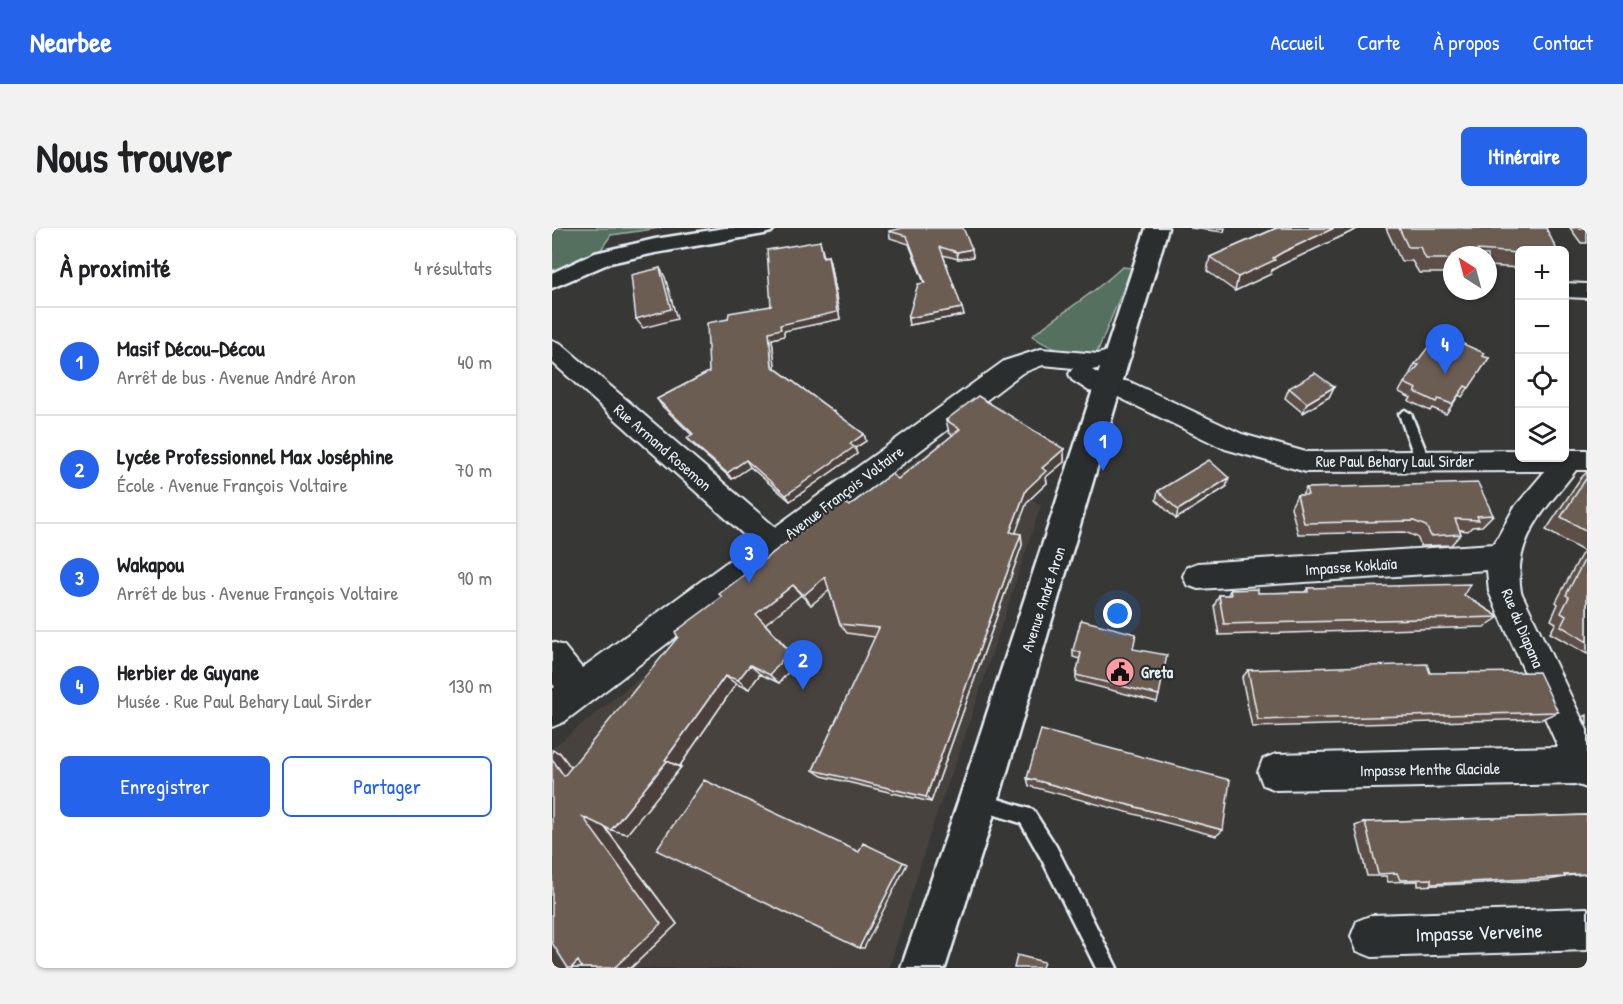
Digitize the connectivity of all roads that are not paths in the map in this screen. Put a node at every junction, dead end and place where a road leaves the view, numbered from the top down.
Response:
1 (764, 228) edge
2 (1157, 228) edge
3 (552, 281) edge
4 (1569, 290) edge
5 (1587, 291) edge
6 (552, 349) edge
7 (1057, 360) junction
8 (1114, 371) junction
9 (1405, 414) dead end
10 (1578, 460) edge
11 (1423, 461) junction
12 (774, 544) junction
13 (1504, 556) junction
14 (1198, 576) dead end
15 (552, 657) edge
16 (579, 690) junction
17 (552, 710) edge
18 (1586, 768) edge
19 (1276, 772) dead end
20 (978, 802) junction
21 (1587, 929) edge
22 (1372, 936) dead end
23 (923, 968) edge
24 (1107, 968) edge

1 - 3 main road
2 - 8 main road, Avenue André Aron
4 - 5 street
6 - 12 street, Rue Armand Rosemon
7 - 8 street, Avenue François Voltaire
7 - 8 street
7 - 12 street, Avenue François Voltaire
8 - 11 street, Rue Paul Behary Laul Sirder
8 - 20 main road, Avenue André Aron
9 - 11 lane
10 - 11 street, Rue Paul Behary Laul Sirder
10 - 13 street, Rue du Diapana
12 - 16 street, Avenue François Voltaire
13 - 14 street, Impasse Koklaïa
13 - 18 street, Rue du Diapana
15 - 16 street
16 - 17 street, Avenue François Voltaire
18 - 19 street, Impasse Menthe Glaciale
20 - 23 main road, Avenue André Aron
20 - 24 lane
21 - 22 street, Impasse Verveine

